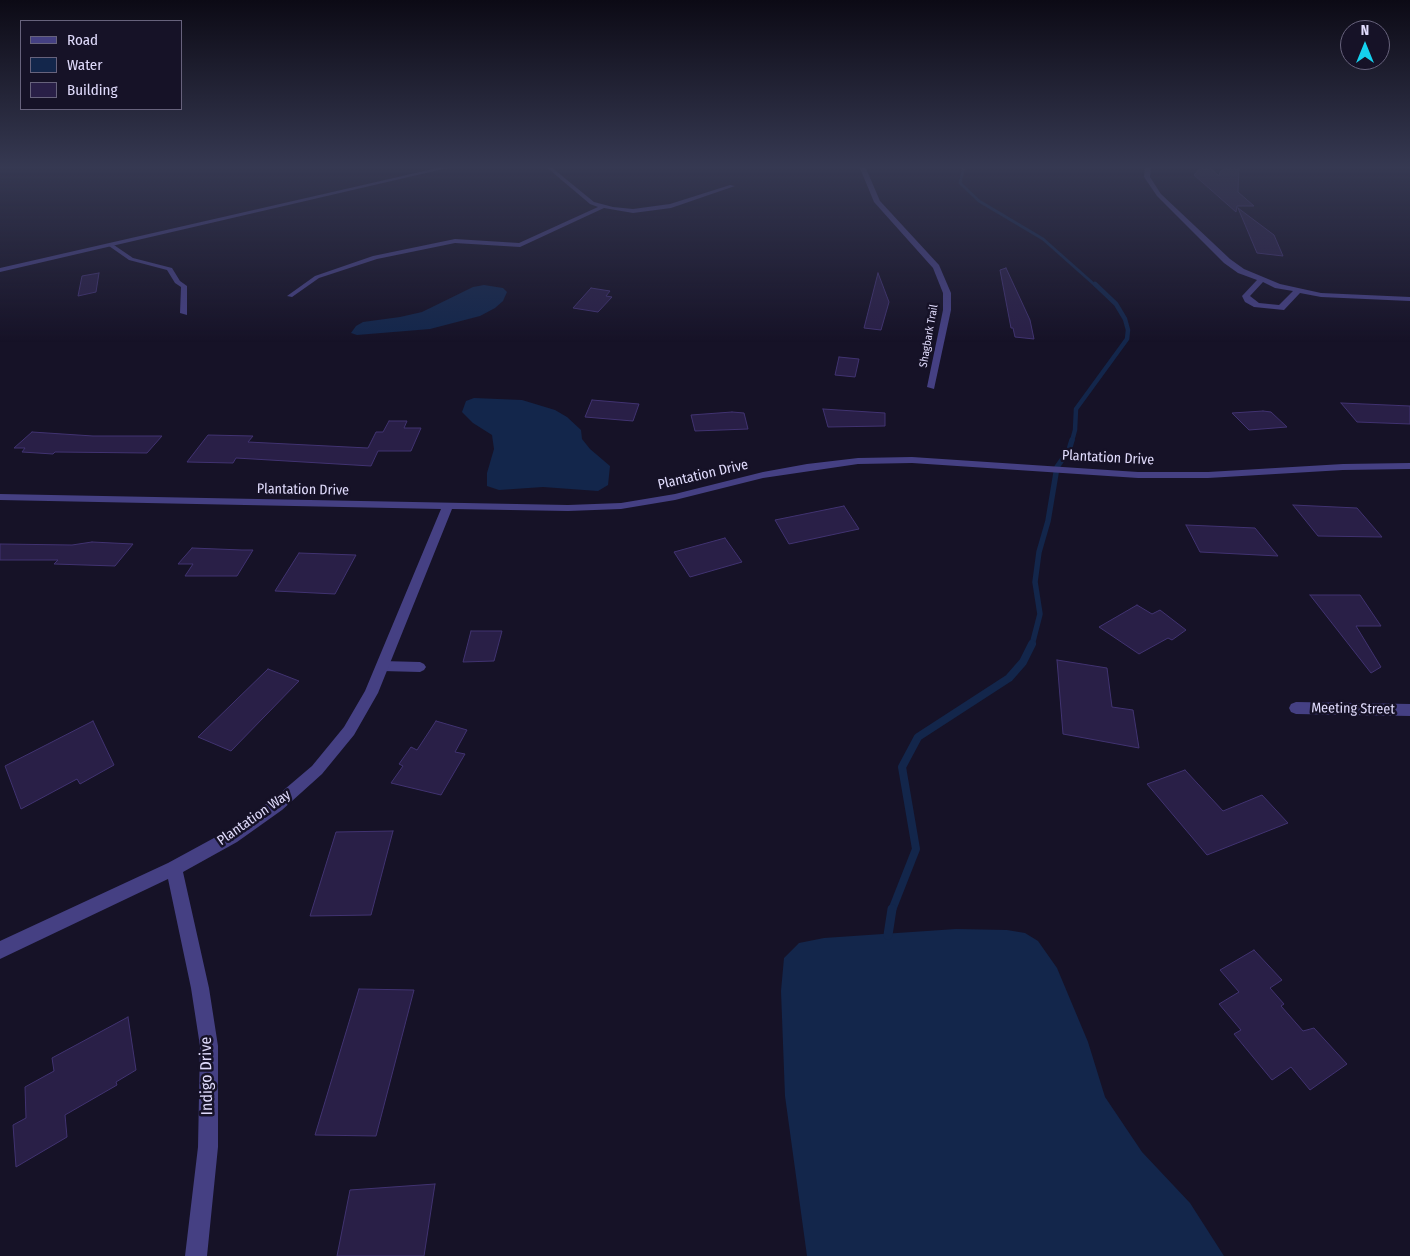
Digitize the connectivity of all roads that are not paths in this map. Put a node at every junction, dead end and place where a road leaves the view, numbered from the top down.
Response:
1 (199, 225) edge
2 (564, 225) edge
3 (895, 225) edge
4 (1190, 225) edge
5 (111, 245) junction
6 (0, 270) edge
7 (1261, 280) junction
8 (1298, 291) junction
9 (290, 296) dead end
10 (1410, 300) edge
11 (184, 312) dead end
12 (930, 387) dead end
13 (1410, 466) edge
14 (0, 497) edge
15 (448, 506) junction
16 (382, 666) junction
17 (420, 667) dead end
18 (1296, 708) dead end
19 (1410, 710) edge
20 (174, 868) junction
21 (0, 950) edge
22 (196, 1256) edge

1 - 5 street
2 - 9 lane
3 - 12 street, Shagbark Trail
4 - 7 street
5 - 6 street
5 - 11 lane
7 - 8 street
7 - 8 street
8 - 10 street
13 - 15 street, Plantation Drive
14 - 15 street, Plantation Drive
15 - 16 street, Plantation Way
16 - 17 lane
16 - 20 street, Plantation Way
18 - 19 street, Meeting Street
20 - 21 street, Plantation Way
20 - 22 street, Indigo Drive

